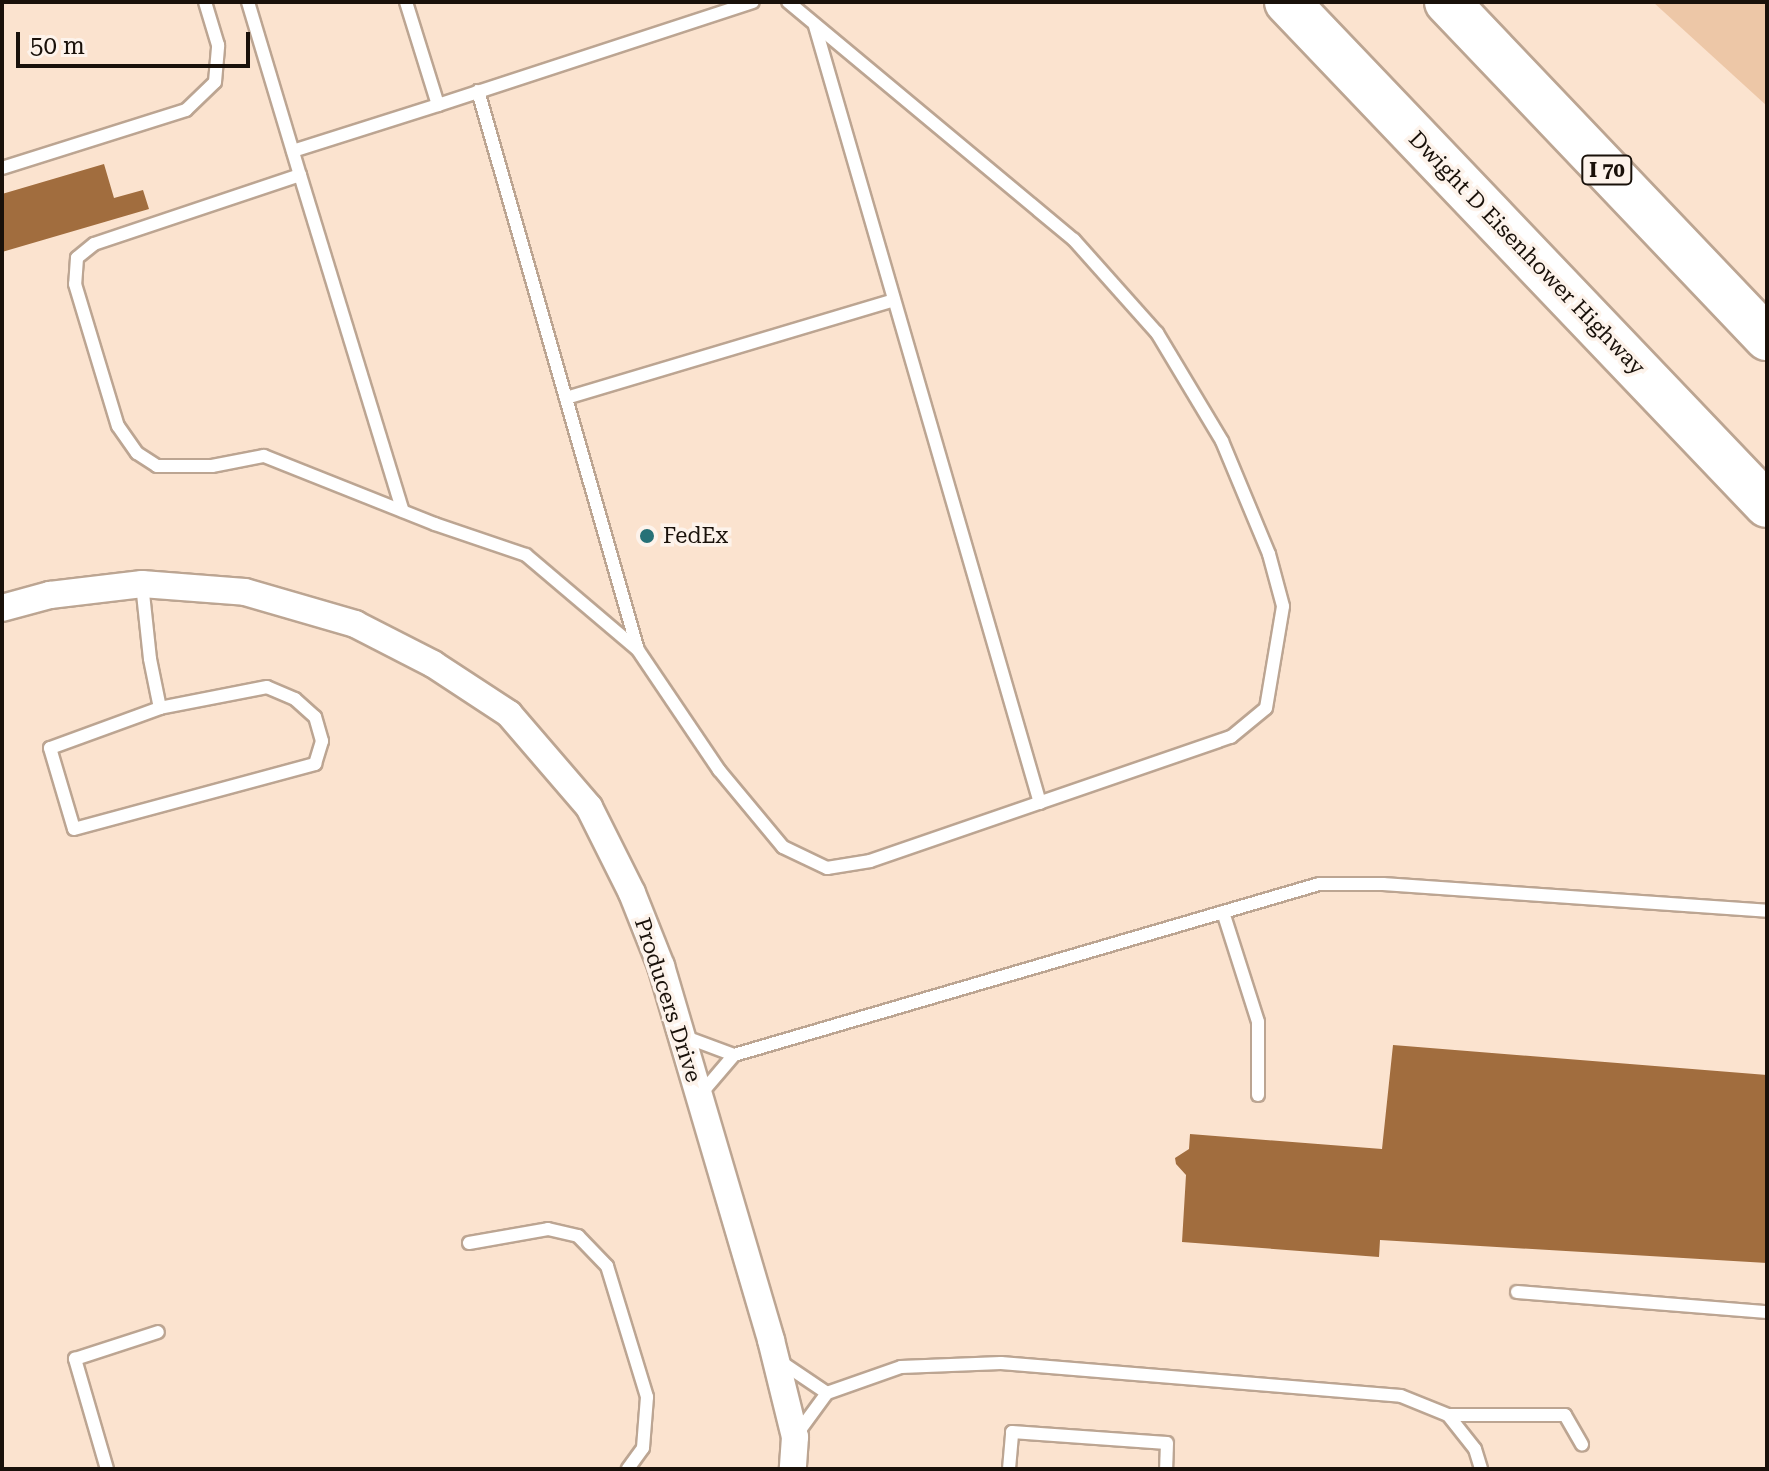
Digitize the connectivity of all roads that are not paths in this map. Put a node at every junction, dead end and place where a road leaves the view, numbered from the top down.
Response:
1 (205, 2) edge
2 (248, 2) edge
3 (406, 2) edge
4 (753, 2) edge
5 (788, 2) edge
6 (1287, 2) edge
7 (1447, 2) edge
8 (815, 26) junction
9 (478, 91) junction
10 (438, 105) junction
11 (293, 151) junction
12 (2, 168) edge
13 (300, 175) junction
14 (894, 300) junction
15 (1767, 338) edge
16 (566, 398) junction
17 (1767, 505) edge
18 (403, 511) junction
19 (142, 584) junction
20 (2, 608) edge
21 (638, 650) junction
22 (160, 708) junction
23 (1040, 803) junction
24 (1767, 911) edge
25 (1223, 912) junction
26 (682, 1035) junction
27 (734, 1055) junction
28 (1258, 1095) dead end
29 (699, 1096) junction
30 (469, 1243) dead end
31 (1517, 1292) dead end
32 (1767, 1312) edge
33 (158, 1332) dead end
34 (775, 1359) junction
35 (827, 1393) junction
36 (1448, 1415) junction
37 (795, 1437) junction
38 (1582, 1444) dead end
39 (107, 1469) edge
40 (628, 1469) edge
41 (793, 1469) edge
42 (1009, 1469) edge
43 (1166, 1469) edge
44 (1481, 1469) edge

1 - 12 lane
2 - 11 lane
3 - 10 lane
4 - 9 lane
5 - 8 lane
6 - 17 highway, Dwight D Eisenhower Highway
7 - 15 highway, I 70
8 - 14 lane
8 - 23 lane
9 - 10 lane
9 - 16 lane
10 - 11 lane
11 - 13 lane
13 - 18 lane
13 - 18 lane
14 - 16 lane
14 - 23 lane
16 - 21 lane
18 - 21 lane
19 - 20 street, Producers Drive
19 - 22 lane
19 - 26 street, Producers Drive
21 - 23 lane
22 - 22 lane
24 - 25 lane
25 - 27 lane
25 - 28 lane
26 - 27 lane
26 - 29 street, Producers Drive
27 - 29 lane
29 - 34 street, Producers Drive
30 - 40 lane
31 - 32 lane
33 - 39 lane
34 - 35 lane
34 - 37 street, Producers Drive
35 - 36 lane
35 - 37 lane
36 - 38 lane
36 - 44 lane
37 - 41 street, Producers Drive
42 - 43 lane

